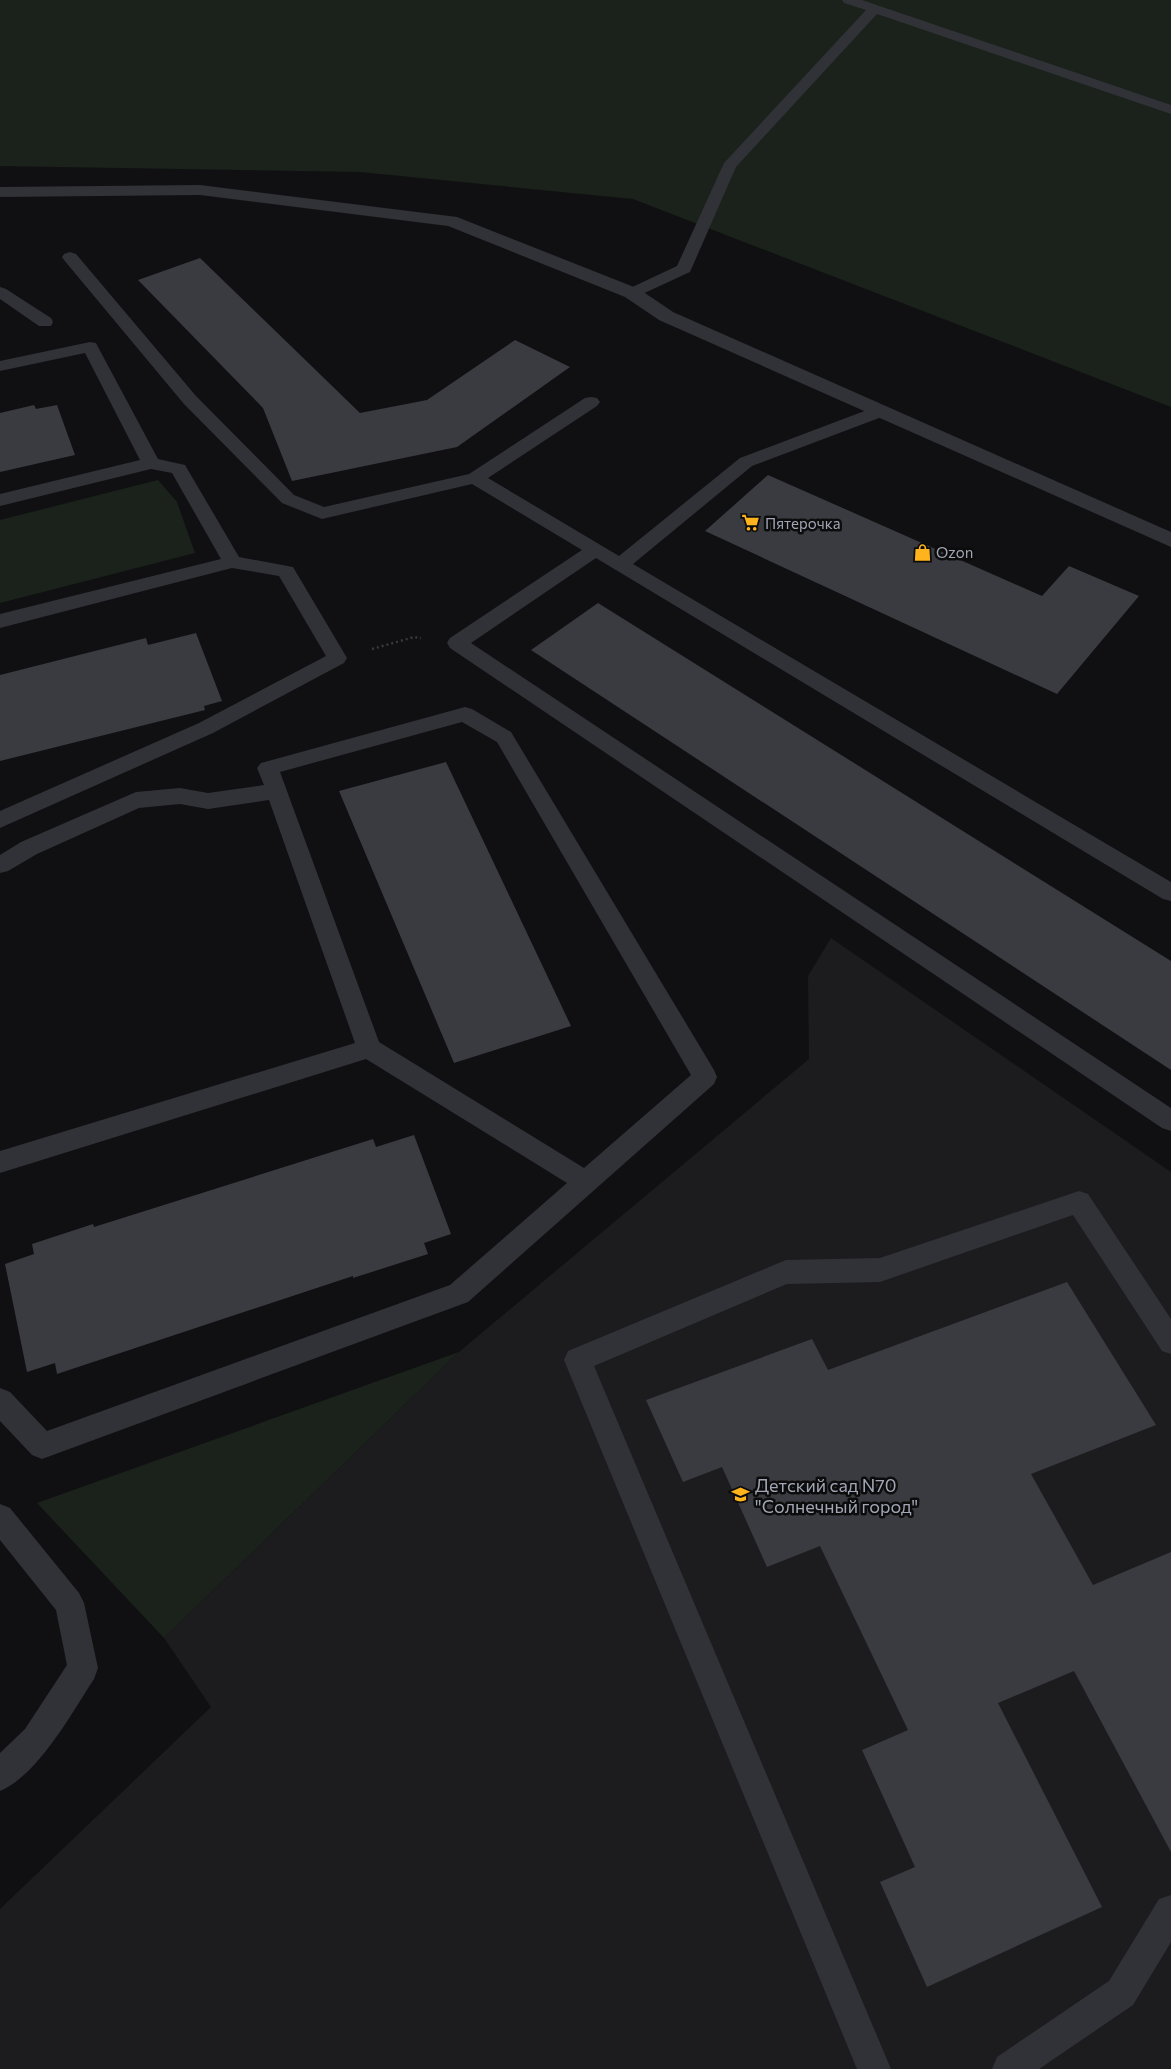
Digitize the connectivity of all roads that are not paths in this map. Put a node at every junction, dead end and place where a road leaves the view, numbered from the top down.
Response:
1 (849, 0) edge
2 (874, 9) junction
3 (1171, 110) edge
4 (0, 192) edge
5 (70, 257) dead end
6 (0, 292) edge
7 (632, 293) junction
8 (45, 322) dead end
9 (0, 366) edge
10 (591, 402) dead end
11 (880, 411) junction
12 (151, 463) junction
13 (475, 478) junction
14 (0, 500) edge
15 (1171, 540) edge
16 (596, 550) junction
17 (232, 562) junction
18 (621, 564) junction
19 (0, 621) edge
20 (276, 791) junction
21 (0, 820) edge
22 (0, 865) edge
23 (1171, 893) edge
24 (369, 1048) junction
25 (1171, 1121) edge
26 (0, 1162) edge
27 (586, 1182) junction
28 (1171, 1342) edge
29 (0, 1400) edge
30 (0, 1518) edge
31 (0, 1775) edge
32 (1171, 1911) edge
33 (874, 2069) edge
34 (1009, 2069) edge

1 - 2 lane
2 - 3 lane
2 - 7 lane
4 - 7 street
5 - 13 lane
6 - 8 lane
7 - 11 street
9 - 12 lane
10 - 13 lane
11 - 15 street
11 - 18 lane
12 - 14 lane
12 - 17 lane
13 - 16 lane
16 - 18 lane
16 - 25 lane
17 - 19 lane
17 - 21 lane
18 - 23 lane
20 - 22 lane
20 - 24 lane
20 - 27 lane
24 - 26 lane
24 - 27 lane
27 - 29 lane
28 - 33 lane
30 - 31 lane
32 - 34 lane

